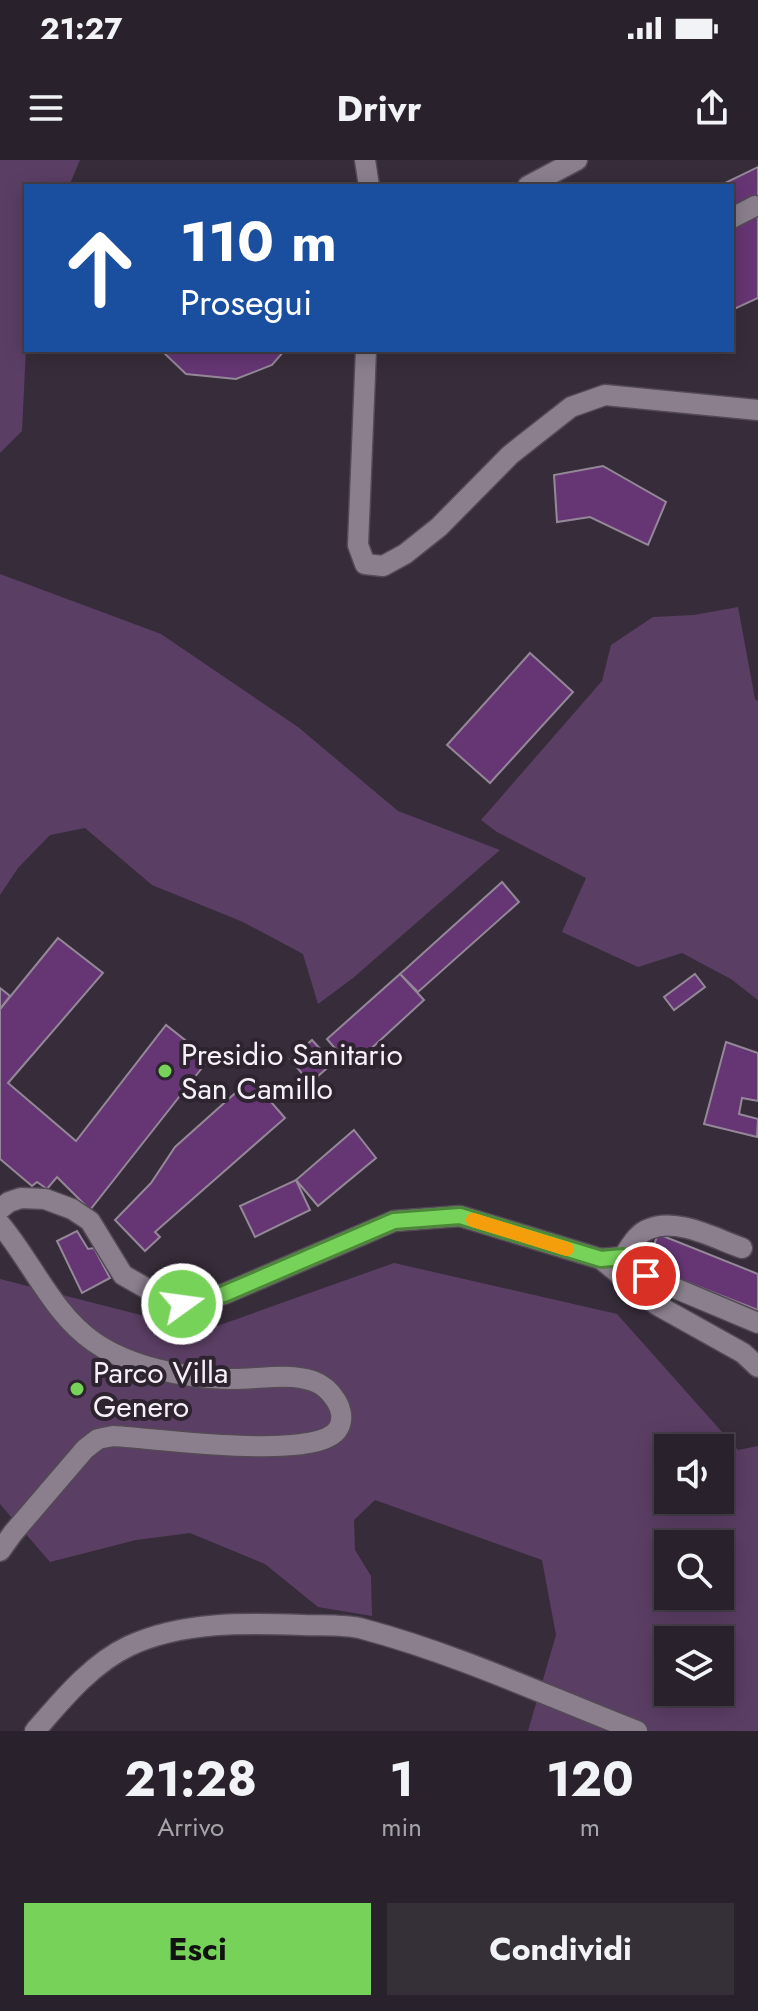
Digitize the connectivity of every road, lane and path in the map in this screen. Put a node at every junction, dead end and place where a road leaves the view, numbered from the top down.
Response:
1 (365, 160) edge
2 (577, 160) edge
3 (369, 184) edge
4 (532, 184) edge
5 (755, 206) dead end
6 (734, 217) edge
7 (366, 352) edge
8 (758, 410) edge
9 (0, 1209) edge
10 (0, 1224) edge
11 (742, 1248) dead end
12 (623, 1257) junction
13 (601, 1259) junction
14 (758, 1323) edge
15 (758, 1367) edge
16 (0, 1551) edge
17 (35, 1731) edge
18 (637, 1731) edge

1 - 3 street
2 - 4 street
5 - 6 street
7 - 8 street
9 - 13 street
10 - 16 street
11 - 12 street
12 - 13 street
12 - 14 street
13 - 15 street
17 - 18 street

